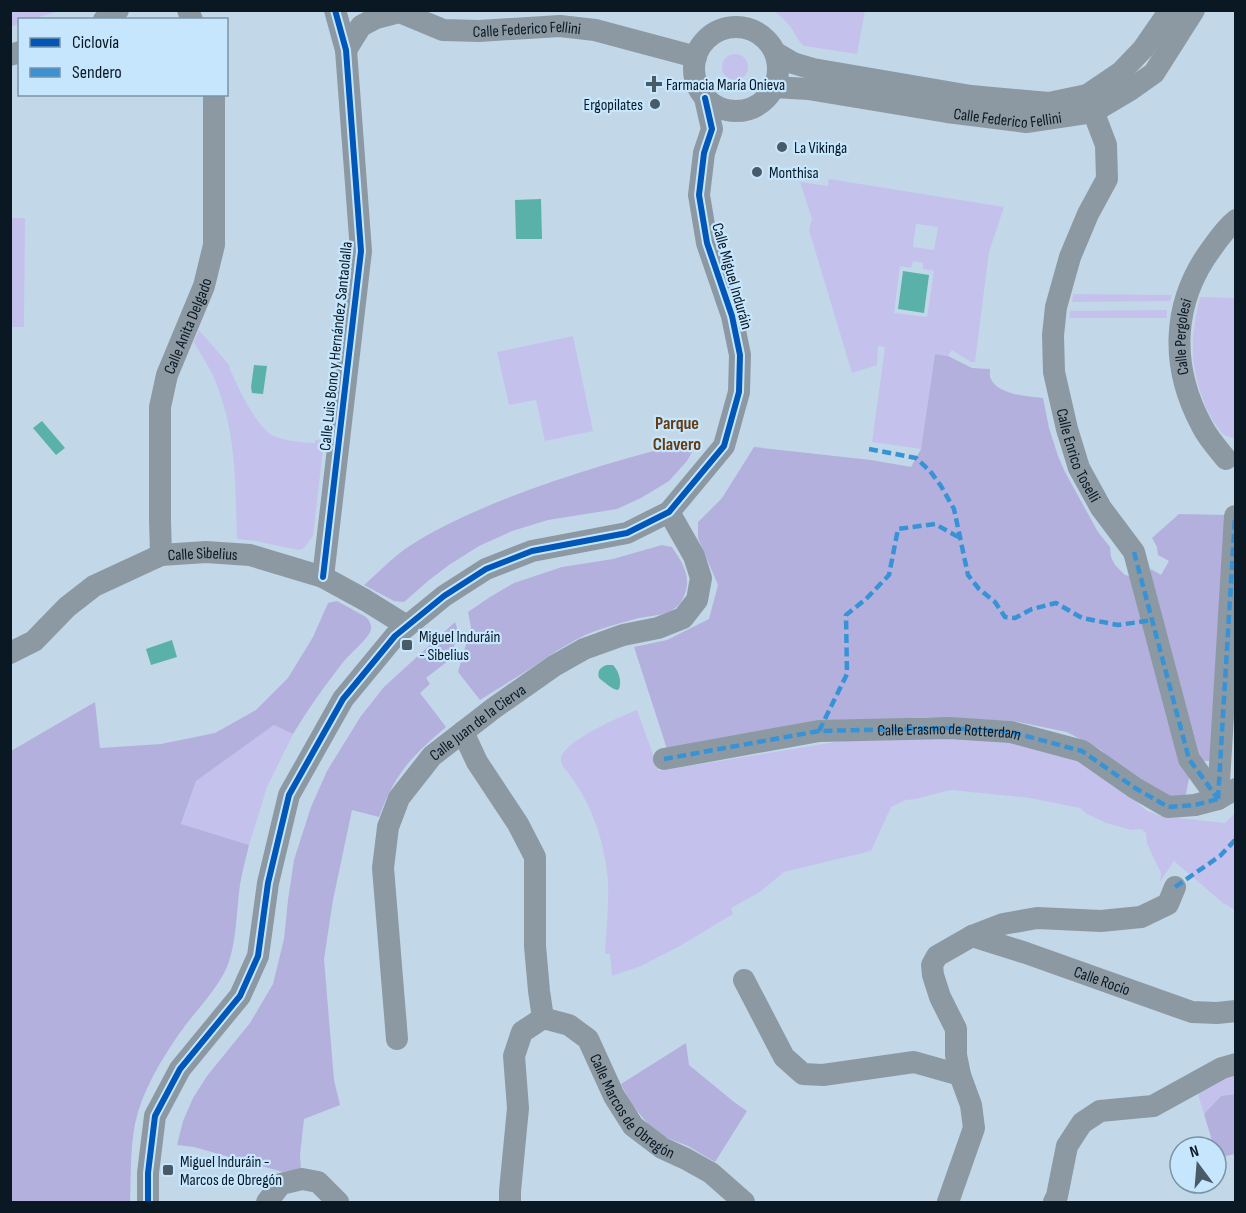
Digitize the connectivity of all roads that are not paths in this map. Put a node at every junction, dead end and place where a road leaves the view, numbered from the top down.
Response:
1 (1170, 10) edge
2 (1194, 10) edge
3 (397, 11) edge
4 (344, 14) edge
5 (733, 19) edge
6 (346, 50) junction
7 (776, 53) junction
8 (696, 57) junction
9 (774, 87) junction
10 (214, 96) edge
11 (705, 98) junction
12 (1090, 104) junction
13 (739, 111) junction
14 (711, 129) junction
15 (1236, 220) edge
16 (1226, 459) dead end
17 (669, 512) junction
18 (1235, 516) edge
19 (161, 555) junction
20 (324, 577) junction
21 (407, 626) junction
22 (10, 653) edge
23 (463, 732) junction
24 (664, 759) dead end
25 (1227, 794) edge
26 (1175, 887) dead end
27 (972, 936) junction
28 (744, 980) dead end
29 (1236, 1011) edge
30 (543, 1018) junction
31 (397, 1039) dead end
32 (1236, 1064) edge
33 (960, 1076) junction
34 (148, 1203) edge
35 (267, 1203) edge
36 (338, 1203) edge
37 (510, 1203) edge
38 (744, 1203) edge
39 (948, 1203) edge
40 (1054, 1203) edge

1 - 12 street, Calle Federico Fellini
2 - 12 street, Calle Federico Fellini
3 - 6 street
3 - 8 street, Calle Federico Fellini
4 - 6 street, Calle Luis Bono y Hernández Santaolalla
5 - 7 street
5 - 8 street
6 - 20 street, Calle Luis Bono y Hernández Santaolalla
7 - 9 street
7 - 12 street, Calle Federico Fellini
8 - 11 street
9 - 12 street, Calle Federico Fellini
9 - 13 street
10 - 19 street, Calle Anita Delgado
11 - 13 street
11 - 14 street
12 - 25 street, Calle Enrico Toselli
13 - 14 street
14 - 17 street, Calle Miguel Induráin
15 - 16 street, Calle Pergolesi
17 - 21 street, Calle Miguel Induráin
17 - 23 street, Calle Juan de la Cierva
18 - 25 street
19 - 20 street, Calle Sibelius
19 - 22 street, Calle Sibelius
20 - 21 street, Calle Sibelius
21 - 34 street, Calle Miguel Induráin
23 - 30 street
23 - 31 street, Calle Juan de la Cierva
24 - 25 street, Calle Erasmo de Rotterdam
26 - 27 street
27 - 29 street, Calle Rocío
27 - 33 street
28 - 33 street
30 - 37 street
30 - 38 street, Calle Marcos de Obregón
32 - 40 street
33 - 39 street
35 - 36 street

